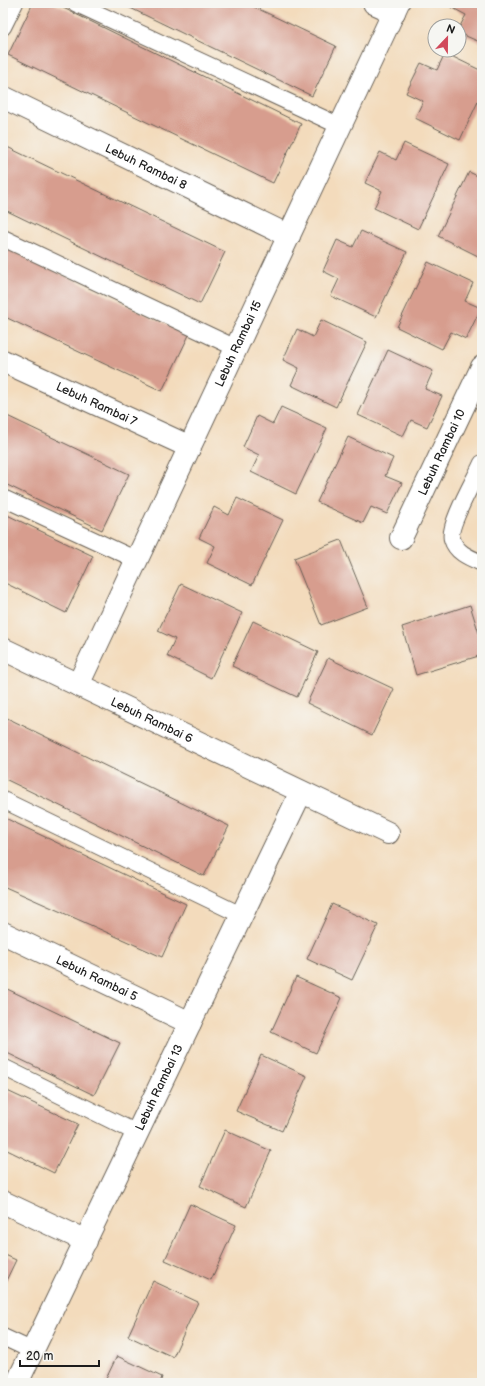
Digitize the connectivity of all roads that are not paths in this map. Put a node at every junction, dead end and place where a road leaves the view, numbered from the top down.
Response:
1 (15, 3) edge
2 (75, 3) edge
3 (374, 3) edge
4 (396, 8) edge
5 (3, 27) edge
6 (3, 98) edge
7 (340, 126) junction
8 (289, 236) junction
9 (3, 238) edge
10 (236, 348) junction
11 (3, 361) edge
12 (482, 367) edge
13 (190, 447) junction
14 (482, 463) edge
15 (3, 498) edge
16 (401, 538) dead end
17 (137, 560) junction
18 (482, 563) edge
19 (3, 649) edge
20 (78, 685) junction
21 (301, 792) junction
22 (3, 800) edge
23 (388, 834) dead end
24 (241, 915) junction
25 (3, 933) edge
26 (190, 1023) junction
27 (3, 1067) edge
28 (138, 1133) junction
29 (3, 1202) edge
30 (86, 1241) junction
31 (3, 1337) edge
32 (33, 1351) junction
33 (17, 1383) edge

1 - 5 lane
2 - 7 lane
3 - 4 street
4 - 7 street, Lebuh Rambai 15
6 - 8 street, Lebuh Rambai 8
7 - 8 street, Lebuh Rambai 15
8 - 10 street, Lebuh Rambai 15
9 - 10 lane
10 - 13 street, Lebuh Rambai 15
11 - 13 street, Lebuh Rambai 7
12 - 16 street, Lebuh Rambai 10
13 - 17 street, Lebuh Rambai 15
14 - 18 lane
15 - 17 lane
17 - 20 street, Lebuh Rambai 15
19 - 20 street, Lebuh Rambai 6
20 - 21 street, Lebuh Rambai 6
21 - 23 street, Lebuh Rambai 6
21 - 24 street, Lebuh Rambai 13
22 - 24 lane
24 - 26 street, Lebuh Rambai 13
25 - 26 street, Lebuh Rambai 5
26 - 28 street, Lebuh Rambai 13
27 - 28 lane
28 - 30 street, Lebuh Rambai 13
29 - 30 street
30 - 32 street, Lebuh Rambai 13
31 - 32 lane
32 - 33 street, Lebuh Rambai 13

